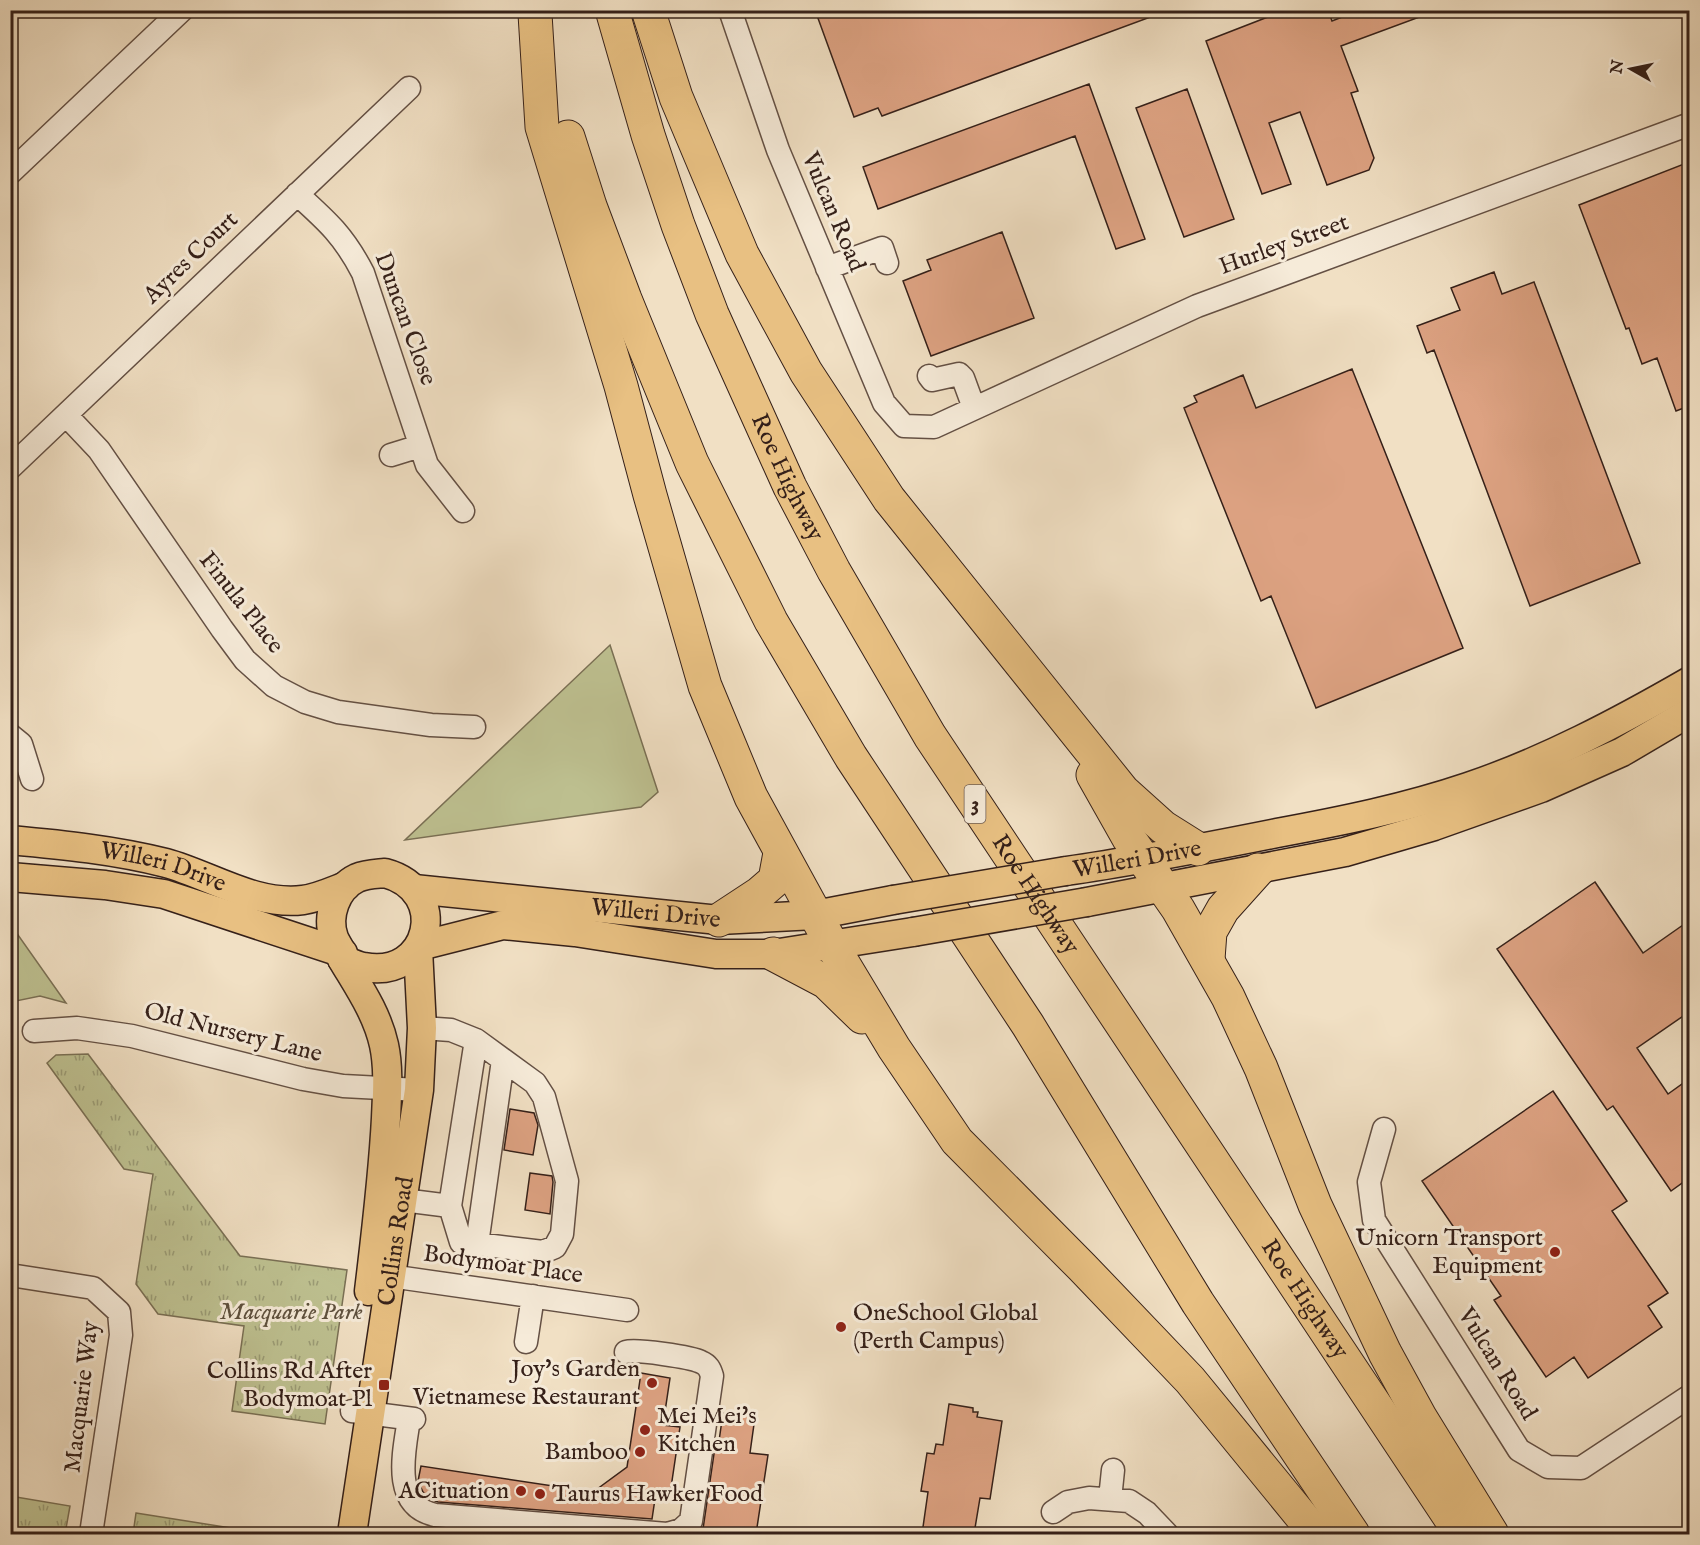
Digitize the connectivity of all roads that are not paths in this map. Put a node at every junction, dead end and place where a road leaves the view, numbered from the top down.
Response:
1 (182, 10) edge
2 (612, 10) edge
3 (648, 10) edge
4 (730, 10) edge
5 (535, 12) edge
6 (409, 88) dead end
7 (1689, 124) edge
8 (10, 173) edge
9 (297, 194) junction
10 (887, 263) dead end
11 (827, 268) junction
12 (929, 376) dead end
13 (974, 408) junction
14 (66, 415) junction
15 (904, 426) joint
16 (420, 446) junction
17 (391, 455) dead end
18 (10, 468) edge
19 (463, 511) dead end
20 (1689, 681) edge
21 (1052, 700) junction
22 (1689, 712) edge
23 (474, 727) dead end
24 (10, 735) edge
25 (32, 779) dead end
26 (10, 840) edge
27 (1198, 849) junction
28 (780, 853) junction
29 (1143, 859) junction
30 (1258, 870) junction
31 (10, 877) edge
32 (346, 886) junction
33 (1164, 888) junction
34 (414, 889) junction
35 (815, 915) junction
36 (719, 920) junction
37 (832, 945) junction
38 (419, 948) junction
39 (772, 954) junction
40 (343, 956) junction
41 (1208, 959) junction
42 (422, 1028) junction
43 (34, 1031) dead end
44 (476, 1040) junction
45 (894, 1048) junction
46 (503, 1060) junction
47 (387, 1087) junction
48 (418, 1090) junction
49 (1384, 1129) dead end
50 (391, 1198) junction
51 (450, 1206) junction
52 (477, 1244) junction
53 (381, 1274) junction
54 (10, 1275) edge
55 (533, 1296) junction
56 (627, 1310) dead end
57 (526, 1342) dead end
58 (626, 1352) dead end
59 (1689, 1396) edge
60 (361, 1412) junction
61 (1113, 1470) dead end
62 (1110, 1499) junction
63 (1053, 1512) dead end
64 (91, 1534) edge
65 (333, 1534) edge
66 (352, 1534) edge
67 (1167, 1534) edge
68 (1316, 1534) edge
69 (1353, 1534) edge
70 (1461, 1534) edge
71 (1492, 1534) edge

1 - 8 street
2 - 70 highway, Roe Highway / 3
3 - 21 highway
4 - 11 street, Vulcan Road
5 - 28 highway
5 - 69 highway
6 - 9 street, Ayres Court
7 - 13 street, Hurley Street
9 - 14 street, Ayres Court
9 - 16 street, Duncan Close
10 - 11 street
11 - 15 street, Vulcan Road
12 - 13 street
13 - 15 street, Hurley Street
14 - 18 street, Ayres Court
14 - 23 street, Finula Place
16 - 17 street
16 - 19 street, Duncan Close
20 - 27 main road, Willeri Drive
21 - 27 highway
21 - 29 highway
22 - 30 main road, Willeri Drive
24 - 25 street
26 - 32 main road, Willeri Drive
27 - 29 main road, Willeri Drive
28 - 35 highway
28 - 36 highway
29 - 33 highway
29 - 35 main road, Willeri Drive, bridge
30 - 33 main road, Willeri Drive
30 - 41 highway
31 - 40 main road, Willeri Drive
32 - 34 main road, Willeri Drive
32 - 40 main road
33 - 37 main road, Willeri Drive, bridge
33 - 41 highway
34 - 36 main road, Willeri Drive
34 - 38 main road
35 - 36 main road, Willeri Drive
35 - 37 highway
37 - 39 main road, Willeri Drive
37 - 45 highway
38 - 39 main road, Willeri Drive
38 - 40 main road, Willeri Drive
38 - 42 main road, Collins Road
39 - 45 highway
40 - 47 main road, Collins Road
41 - 71 highway
42 - 44 street
42 - 48 main road, Collins Road
43 - 47 street, Old Nursery Lane
44 - 46 street
44 - 51 street
45 - 68 highway
46 - 52 street
46 - 52 street
47 - 48 street, Old Nursery Lane
47 - 50 main road, Collins Road
48 - 50 main road, Collins Road
49 - 59 street, Vulcan Road
50 - 51 street
50 - 53 main road, Collins Road
51 - 52 street
53 - 55 street, Bodymoat Place
53 - 60 main road, Collins Road
54 - 64 street, Macquarie Way
55 - 56 street, Bodymoat Place
55 - 57 street
58 - 60 street
60 - 65 main road, Collins Road
60 - 66 main road, Collins Road
61 - 62 street
62 - 63 street
62 - 67 street

